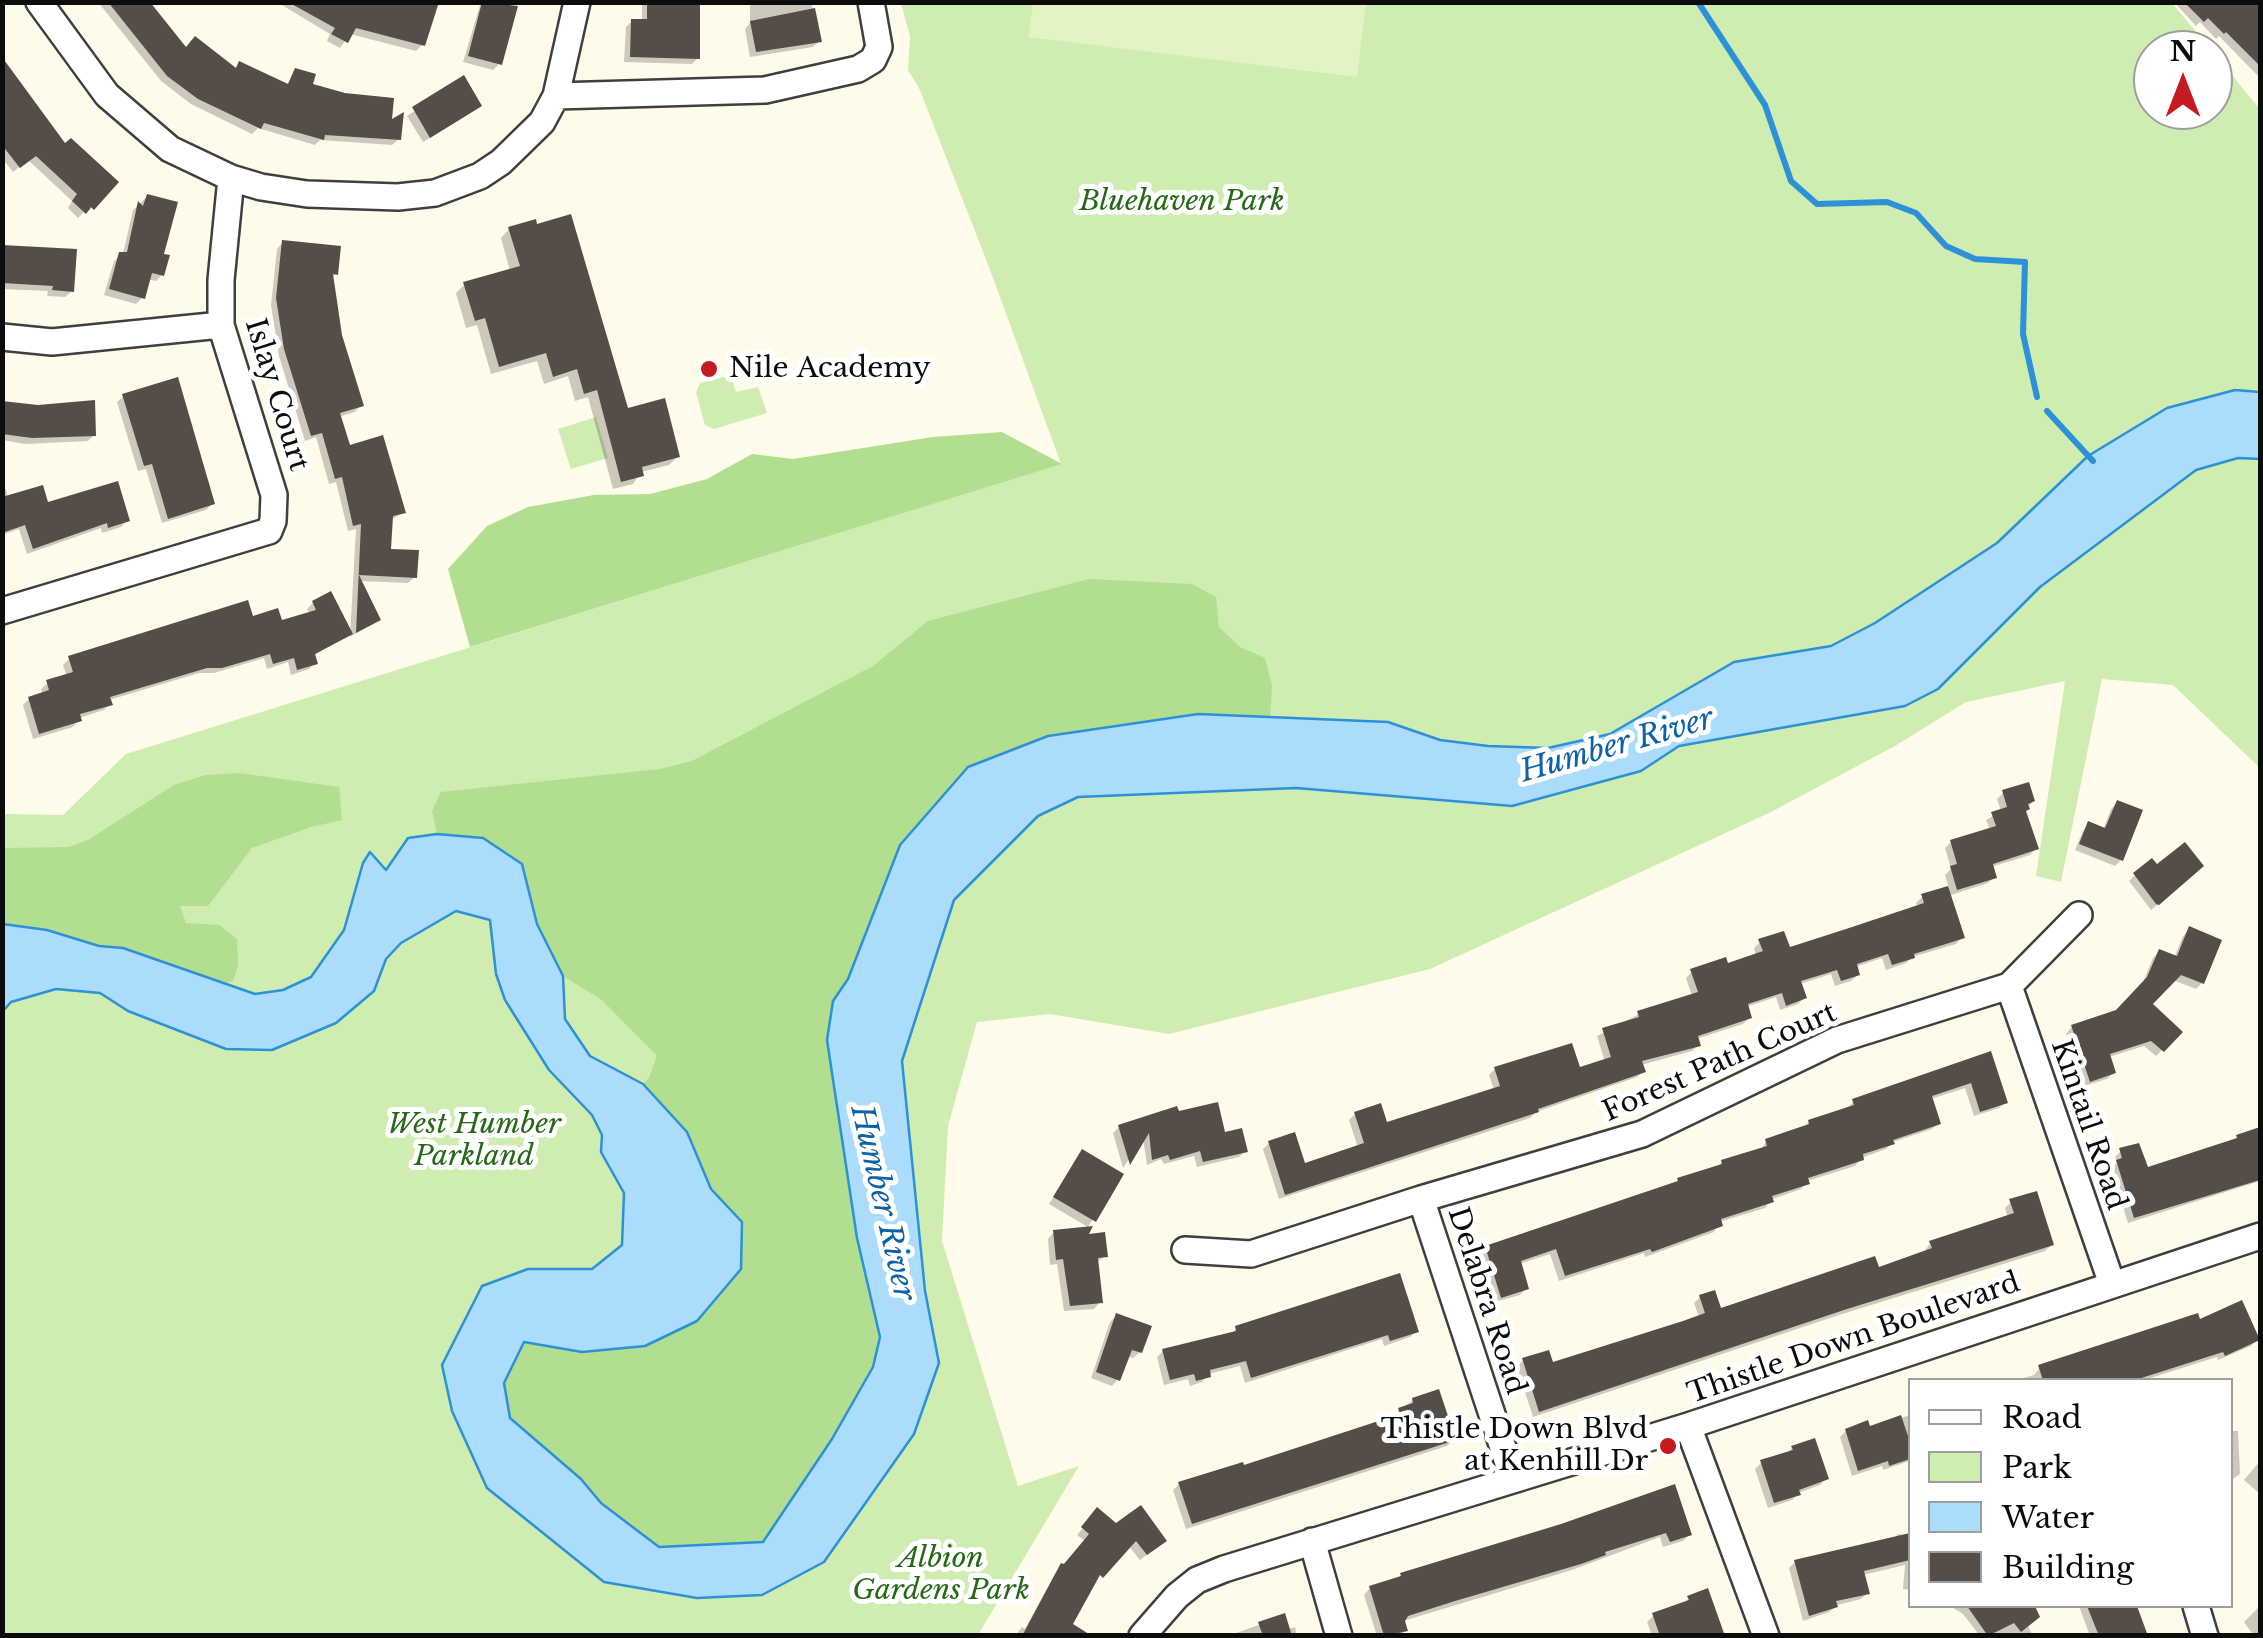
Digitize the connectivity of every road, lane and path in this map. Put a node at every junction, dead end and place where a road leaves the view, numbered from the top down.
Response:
1 (38, 2) edge
2 (577, 2) edge
3 (871, 2) edge
4 (556, 96) junction
5 (231, 178) junction
6 (221, 325) junction
7 (2, 336) edge
8 (2, 611) edge
9 (2080, 914) dead end
10 (2009, 986) junction
11 (1422, 1200) junction
12 (2260, 1236) edge
13 (1185, 1250) dead end
14 (2112, 1284) junction
15 (1688, 1426) junction
16 (1513, 1478) junction
17 (1312, 1540) junction
18 (2197, 1608) edge
19 (1142, 1636) edge
20 (1339, 1636) edge
21 (1766, 1636) edge
22 (2205, 1636) edge

1 - 5 street
2 - 4 street
3 - 4 street
4 - 5 street
5 - 6 street, Islay Court
6 - 7 street
6 - 8 street, Islay Court
9 - 10 street, Forest Path Court
10 - 11 street, Forest Path Court
10 - 14 street, Kintail Road
11 - 13 street, Forest Path Court
11 - 16 street, Delabra Road
12 - 14 street, Thistle Down Boulevard
14 - 15 street, Thistle Down Boulevard
15 - 16 street, Thistle Down Boulevard
15 - 21 street
16 - 17 street, Thistle Down Boulevard
17 - 19 street, Thistle Down Boulevard
17 - 20 street
18 - 22 street

